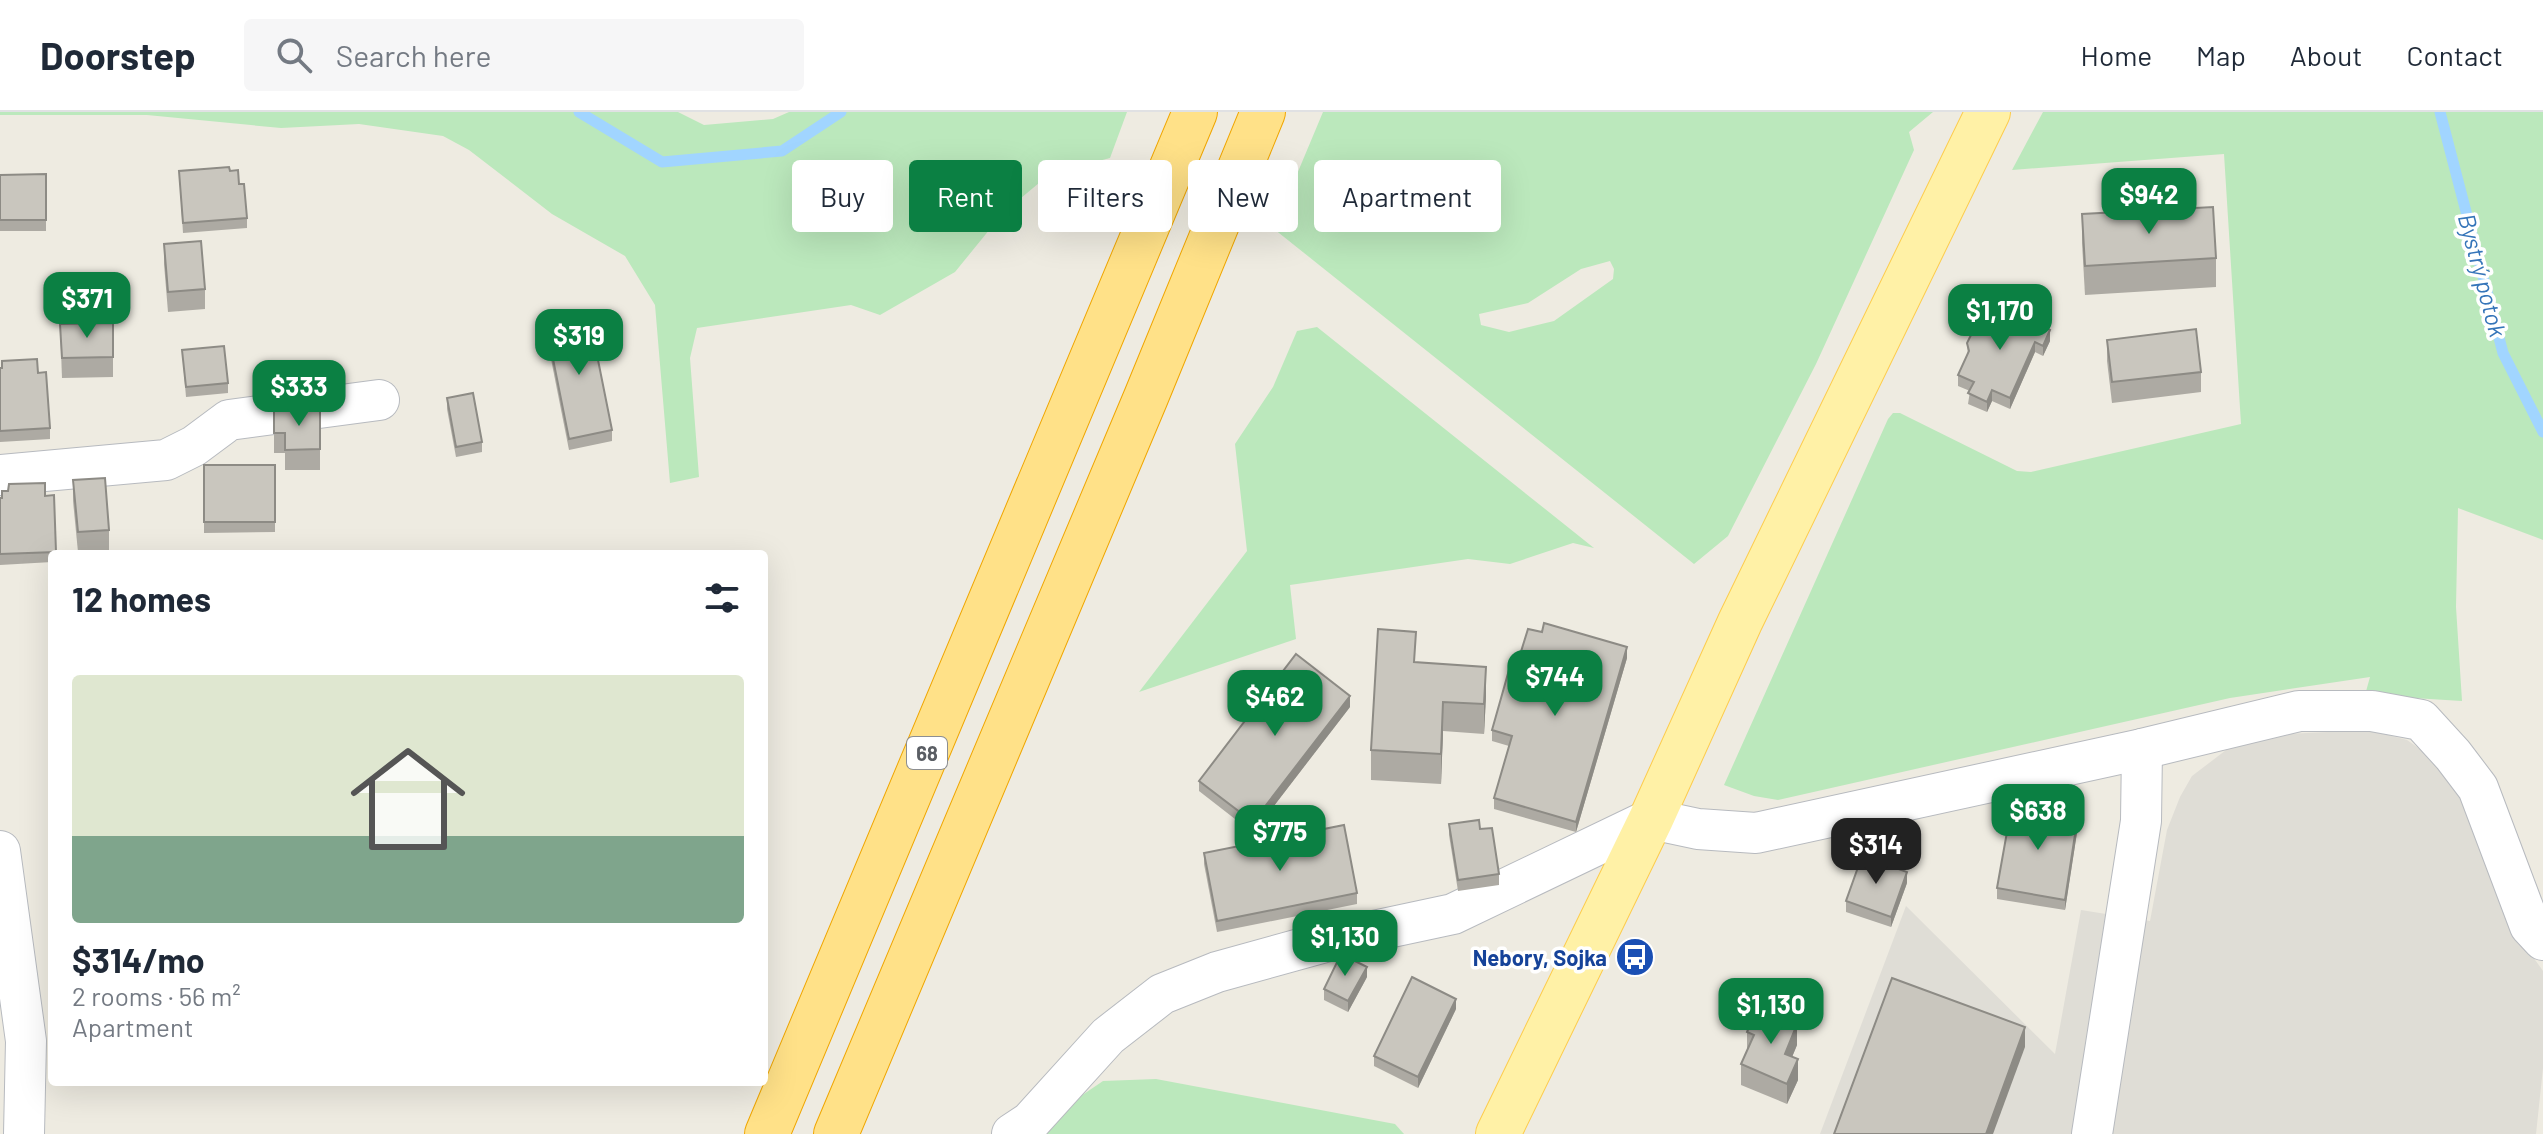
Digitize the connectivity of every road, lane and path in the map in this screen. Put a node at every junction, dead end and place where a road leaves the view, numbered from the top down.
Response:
1 (1195, 112) edge
2 (1263, 112) edge
3 (1988, 112) edge
4 (379, 400) dead end
5 (0, 475) edge
6 (2142, 749) junction
7 (1651, 819) junction
8 (0, 851) edge
9 (2543, 940) edge
10 (24, 1134) edge
11 (767, 1134) edge
12 (836, 1134) edge
13 (1012, 1134) edge
14 (1498, 1134) edge
15 (2092, 1134) edge

1 - 11 highway, 68
2 - 12 highway
3 - 7 main road
4 - 5 street
6 - 7 street
6 - 9 street
6 - 15 street
7 - 13 street
7 - 14 main road
8 - 10 street

